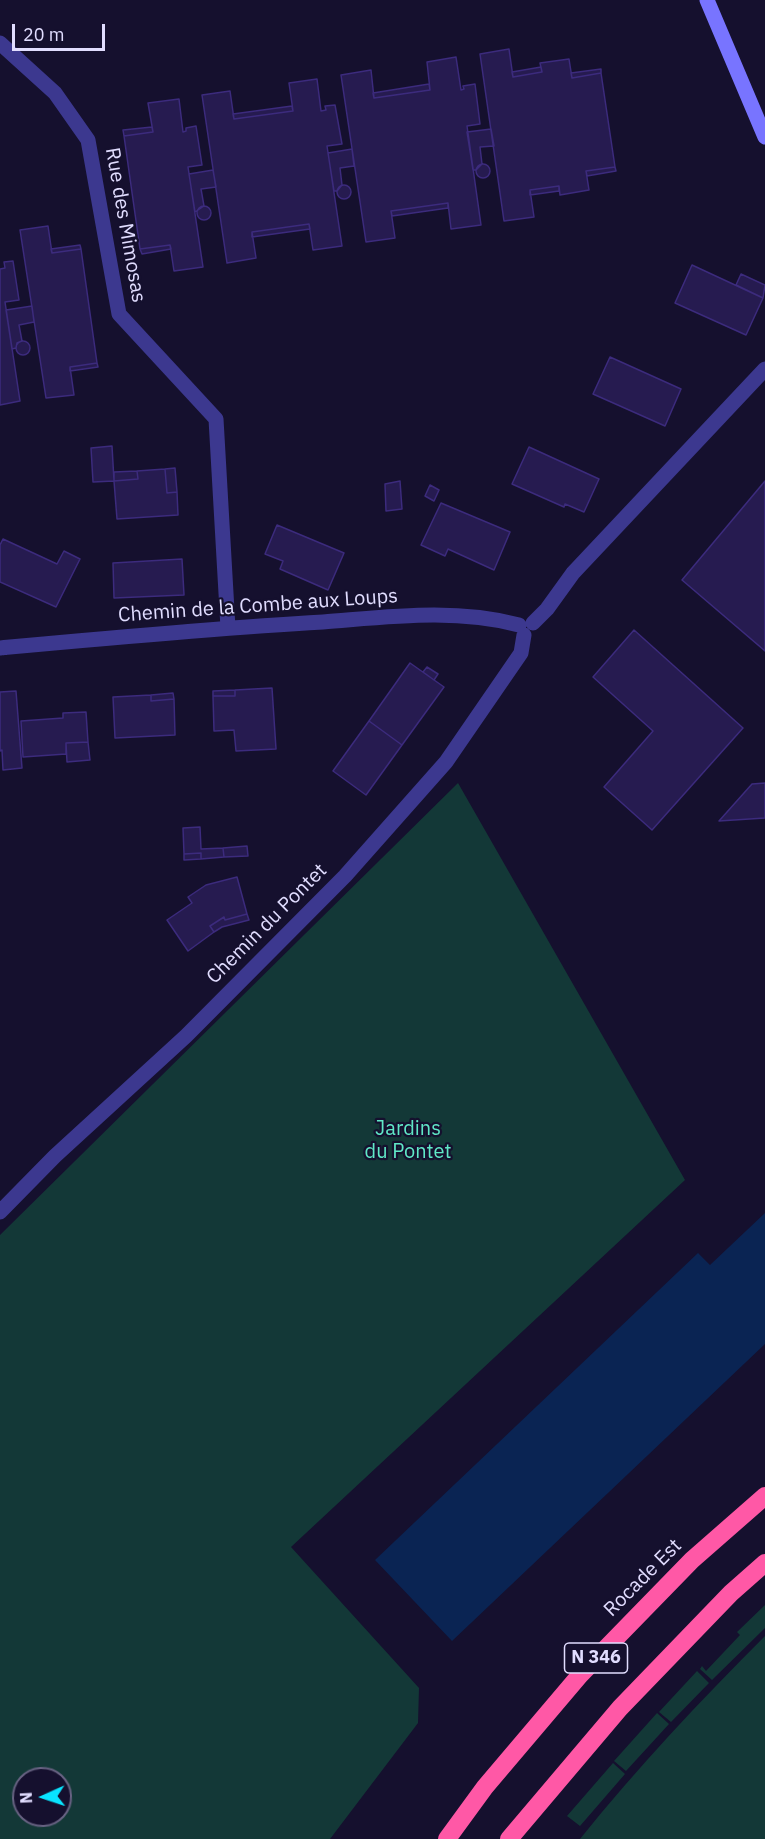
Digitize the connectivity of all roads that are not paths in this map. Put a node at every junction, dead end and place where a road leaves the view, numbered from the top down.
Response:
1 (706, 0) edge
2 (0, 43) edge
3 (765, 137) edge
4 (765, 369) edge
5 (228, 628) junction
6 (525, 628) junction
7 (0, 648) edge
8 (0, 1212) edge
9 (765, 1496) edge
10 (765, 1563) edge
11 (447, 1839) edge
12 (509, 1839) edge

1 - 3 main road
2 - 5 street, Rue des Mimosas
4 - 6 street
5 - 6 street, Chemin de la Combe aux Loups
5 - 7 street, Chemin de la Combe aux Loups
6 - 8 street, Chemin du Pontet
9 - 11 highway, Rocade Est / N 346
10 - 12 highway, N 346

